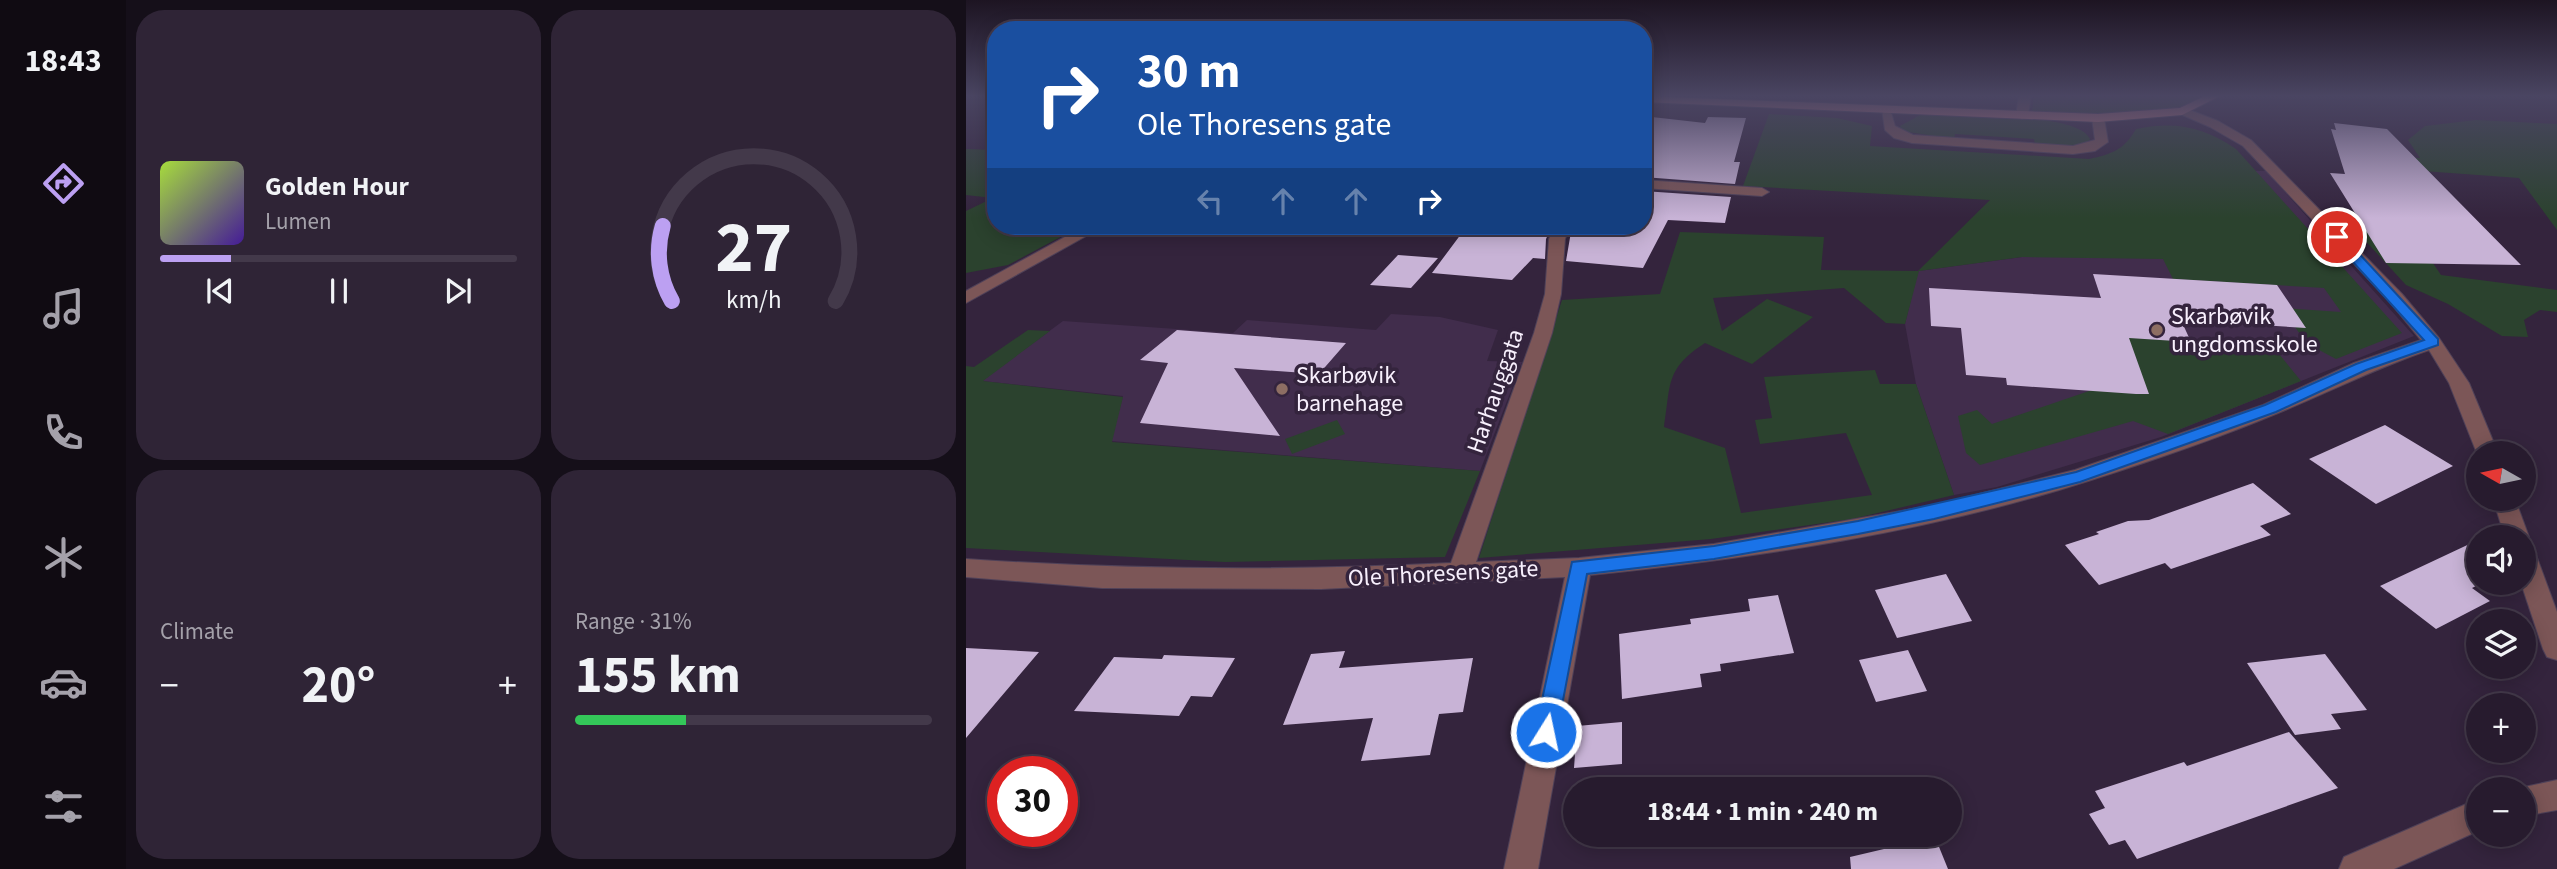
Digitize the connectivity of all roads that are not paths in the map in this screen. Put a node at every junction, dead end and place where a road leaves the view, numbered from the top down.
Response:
1 (1903, 137) edge
2 (2101, 137) edge
3 (2236, 137) edge
4 (1652, 185) edge
5 (1762, 192) dead end
6 (1080, 235) edge
7 (1559, 235) edge
8 (966, 283) edge
9 (990, 285) junction
10 (966, 298) edge
11 (2433, 342) junction
12 (2482, 441) edge
13 (1578, 567) junction
14 (966, 568) edge
15 (1461, 571) junction
16 (2536, 589) edge
17 (2557, 649) edge
18 (2557, 795) edge
19 (2536, 799) edge
20 (2466, 820) edge
21 (1521, 869) edge
22 (2356, 869) edge

1 - 2 street
3 - 11 street
4 - 5 street
6 - 9 street
7 - 15 street, Harhauggata
8 - 9 street
9 - 10 street
11 - 12 street
11 - 13 street, Ole Thoresens gate
13 - 15 street, Ole Thoresens gate
13 - 21 street
14 - 15 street, Ole Thoresens gate
16 - 17 street
18 - 19 street
20 - 22 street

